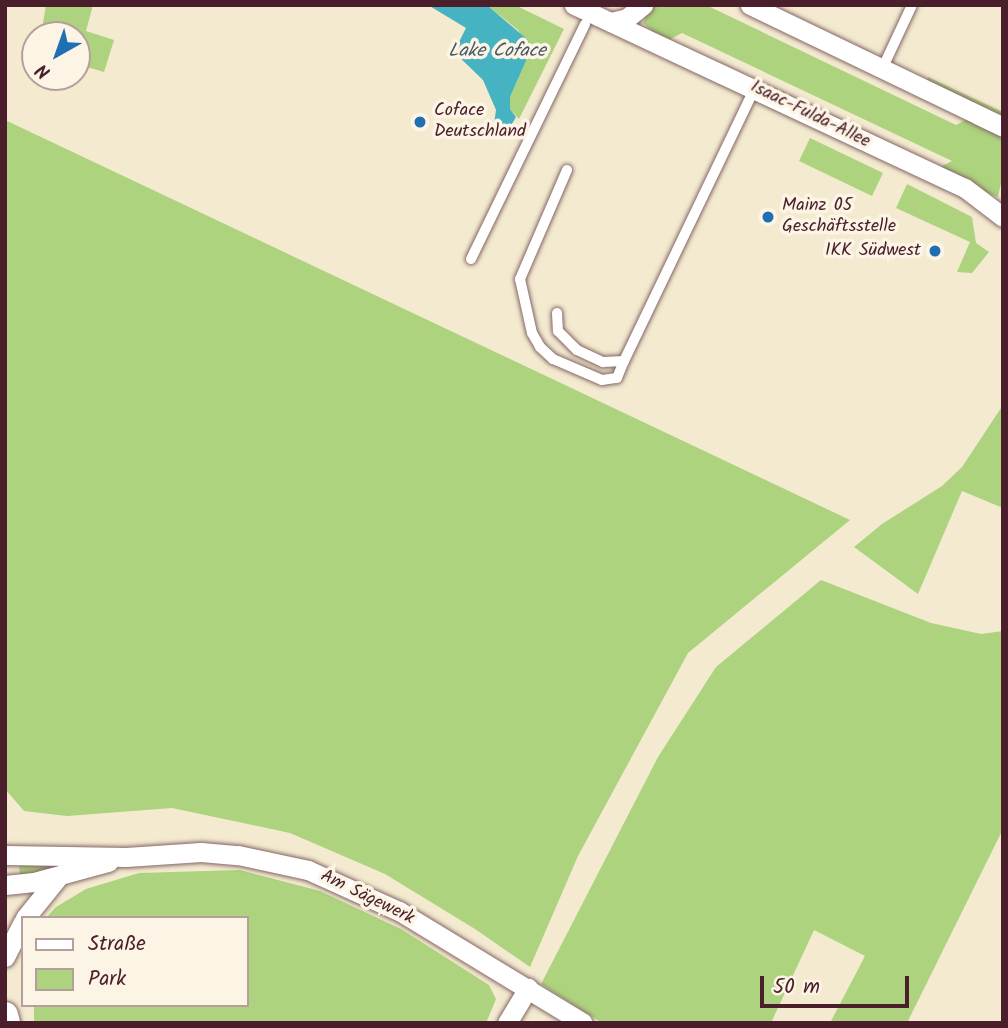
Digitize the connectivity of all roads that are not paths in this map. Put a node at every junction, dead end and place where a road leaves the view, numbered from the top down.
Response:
1 (575, 5) edge
2 (643, 5) edge
3 (750, 5) edge
4 (912, 5) edge
5 (611, 23) junction
6 (585, 24) dead end
7 (883, 67) junction
8 (755, 88) junction
9 (1003, 127) edge
10 (567, 170) dead end
11 (1003, 217) edge
12 (471, 260) dead end
13 (557, 313) dead end
14 (624, 361) junction
15 (5, 855) edge
16 (126, 857) junction
17 (59, 876) junction
18 (5, 885) edge
19 (27, 916) edge
20 (21, 926) edge
21 (5, 957) edge
22 (528, 988) junction
23 (5, 1015) edge
24 (570, 1019) edge
25 (6, 1023) edge
26 (507, 1023) edge

1 - 5 street, Isaac-Fulda-Allee
2 - 5 street
3 - 7 street
4 - 7 lane
5 - 8 street, Isaac-Fulda-Allee
6 - 12 lane
7 - 9 street
8 - 11 street, Isaac-Fulda-Allee
8 - 14 lane
10 - 14 lane
13 - 14 lane
15 - 16 street, Am Sägewerk
16 - 17 street, Am Sägewerk
16 - 22 street, Am Sägewerk
17 - 18 street, Am Sägewerk
17 - 19 street
20 - 21 street
22 - 24 street, Am Sägewerk
22 - 26 street
23 - 25 main road

